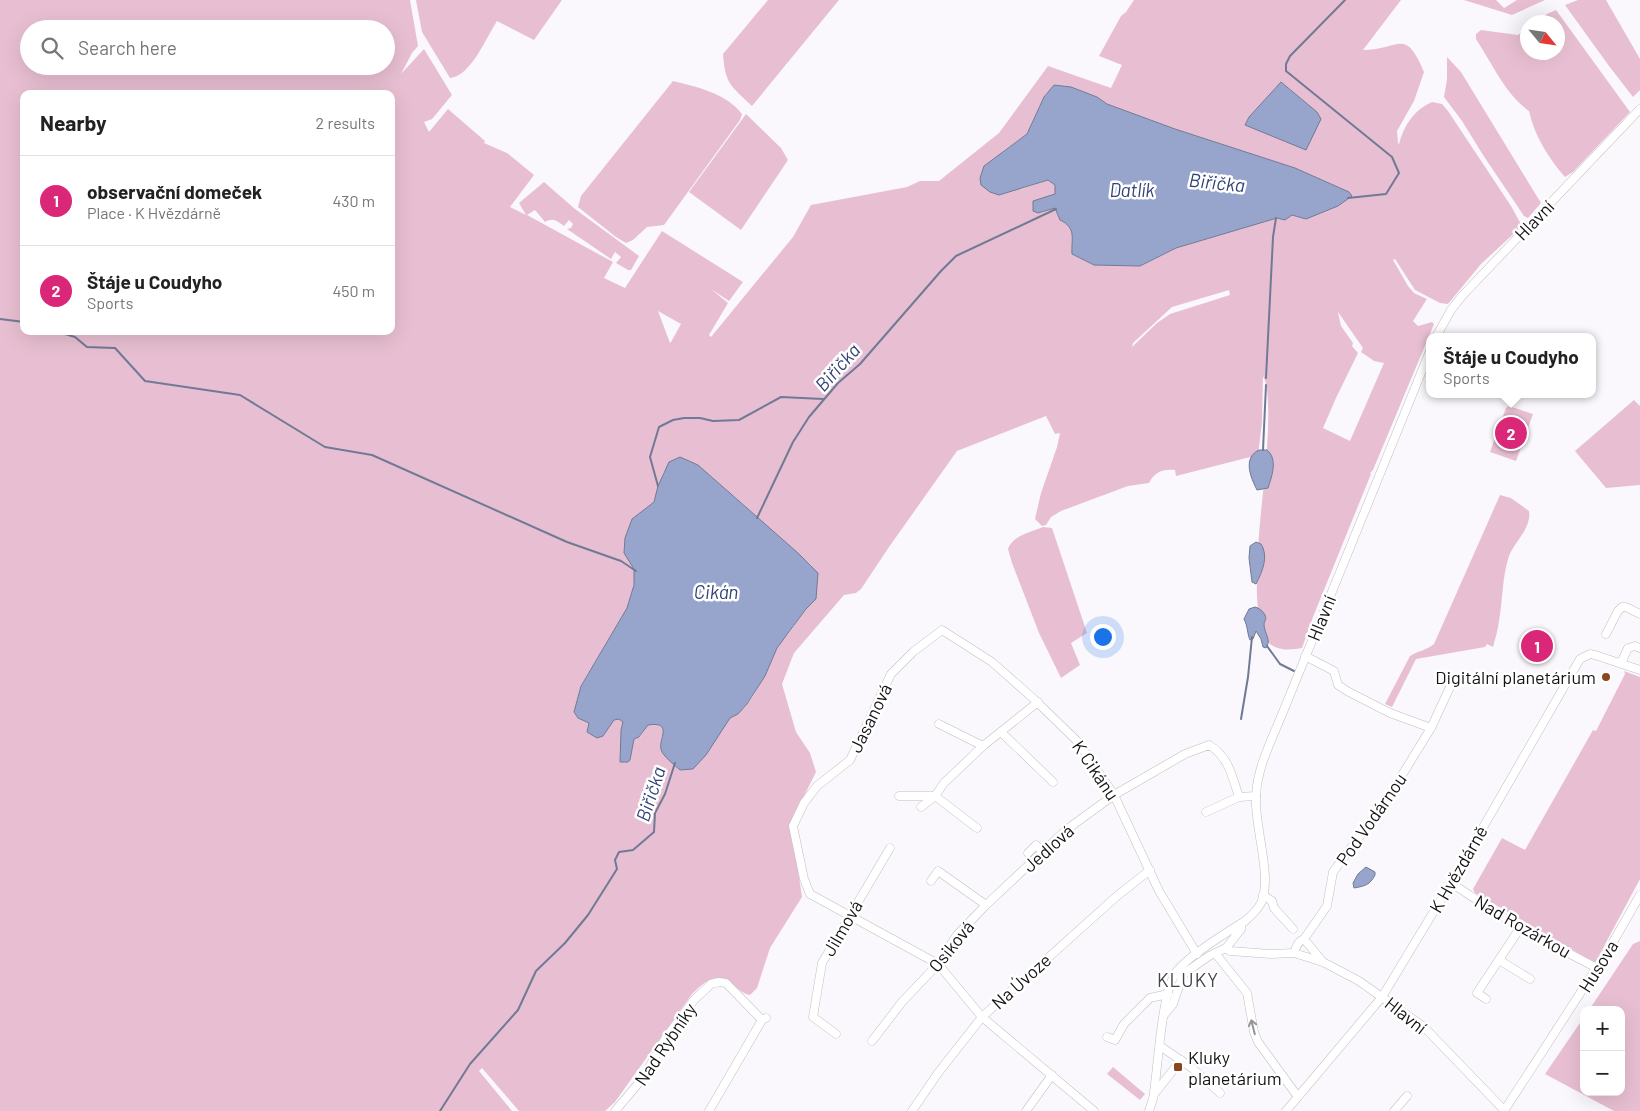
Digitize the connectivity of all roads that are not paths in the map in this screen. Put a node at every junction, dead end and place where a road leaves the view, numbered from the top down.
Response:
1 (1640, 108) edge
2 (1438, 333) edge
3 (1426, 361) edge
4 (1640, 614) edge
5 (942, 630) joint
6 (1606, 634) dead end
7 (1640, 648) edge
8 (1306, 656) junction
9 (1621, 663) junction
10 (1640, 670) edge
11 (1450, 686) dead end
12 (1038, 702) junction
13 (940, 724) dead end
14 (1431, 728) junction
15 (1001, 732) junction
16 (983, 746) junction
17 (1053, 782) dead end
18 (1114, 795) junction
19 (899, 796) dead end
20 (935, 796) junction
21 (1256, 796) junction
22 (1239, 797) junction
23 (921, 807) dead end
24 (1206, 812) dead end
25 (977, 828) dead end
26 (890, 848) dead end
27 (1043, 852) junction
28 (1028, 853) dead end
29 (1150, 870) junction
30 (931, 881) dead end
31 (1450, 883) junction
32 (1263, 895) junction
33 (1640, 895) edge
34 (986, 904) junction
35 (850, 917) junction
36 (1241, 924) junction
37 (1520, 928) junction
38 (1292, 929) dead end
39 (1304, 939) junction
40 (1226, 948) junction
41 (1215, 953) junction
42 (1294, 953) junction
43 (1197, 954) junction
44 (1499, 960) junction
45 (1323, 962) junction
46 (938, 964) junction
47 (1597, 968) junction
48 (1530, 980) dead end
49 (1168, 994) junction
50 (1382, 997) junction
51 (1486, 999) dead end
52 (1164, 1014) junction
53 (982, 1016) junction
54 (836, 1034) dead end
55 (1107, 1037) dead end
56 (872, 1042) dead end
57 (1160, 1046) junction
58 (1181, 1060) junction
59 (1052, 1075) junction
60 (1220, 1093) dead end
61 (1154, 1094) junction
62 (1406, 1096) dead end
63 (1298, 1097) junction
64 (615, 1111) edge
65 (710, 1111) edge
66 (912, 1111) edge
67 (1026, 1111) edge
68 (1094, 1111) edge
69 (1149, 1111) edge
70 (1286, 1111) edge
71 (1394, 1111) edge
72 (1505, 1111) edge

1 - 2 street, Hlavní
3 - 8 street, Hlavní
4 - 6 street
5 - 12 street, K Cikánu
5 - 35 street, Jasanová
7 - 9 street
8 - 14 street
8 - 21 street, Hlavní
9 - 10 street, K Hvězdárně
9 - 31 street, K Hvězdárně
11 - 14 street, Pod Vodárnou
12 - 15 street
12 - 18 street, K Cikánu
13 - 16 street
14 - 39 street, Pod Vodárnou
15 - 16 street
15 - 17 street
16 - 20 street
18 - 22 street, Jedlová
18 - 27 street, Jedlová
18 - 29 street, K Cikánu
19 - 20 street
20 - 23 street
20 - 25 street
21 - 22 street
21 - 32 street, Hlavní
22 - 24 street
26 - 35 street, Jilmová
27 - 28 street
27 - 34 street, Jedlová
29 - 43 street, K Cikánu
29 - 53 street, Na Úvoze
30 - 34 street, Osiková
31 - 37 street, Nad Rozárkou
31 - 50 street, K Hvězdárně
32 - 36 street, Hlavní
32 - 38 street
33 - 47 street, Husova
34 - 46 street, Osiková
35 - 46 street
35 - 54 street, Jilmová
36 - 40 street, Hlavní
36 - 43 street, Hlavní
37 - 44 street
37 - 47 street, Nad Rozárkou
39 - 42 street, Pod Vodárnou
39 - 45 street
40 - 41 street, Hlavní
40 - 42 street, Hlavní
41 - 52 street, Hlavní
63 -> 41 street
42 - 45 street, Hlavní
43 - 49 street, Hlavní
44 - 48 street
44 - 51 street
45 - 50 street, Hlavní
46 - 53 street
46 - 56 street, Osiková
47 - 72 street, Husova
49 - 52 street, Hlavní
49 - 55 street
50 - 63 street, K Hvězdárně
50 - 72 street, Hlavní
52 - 57 street, Hlavní
53 - 59 street
53 - 66 street, Na Úvoze
57 - 58 street
57 - 61 street, Hlavní
58 - 60 street
58 - 61 street, Hlavní
59 - 67 street
59 - 68 street
61 - 69 street, Hlavní
62 - 71 street
63 - 70 street, K Hvězdárně
64 - 65 street, Nad Rybníky

